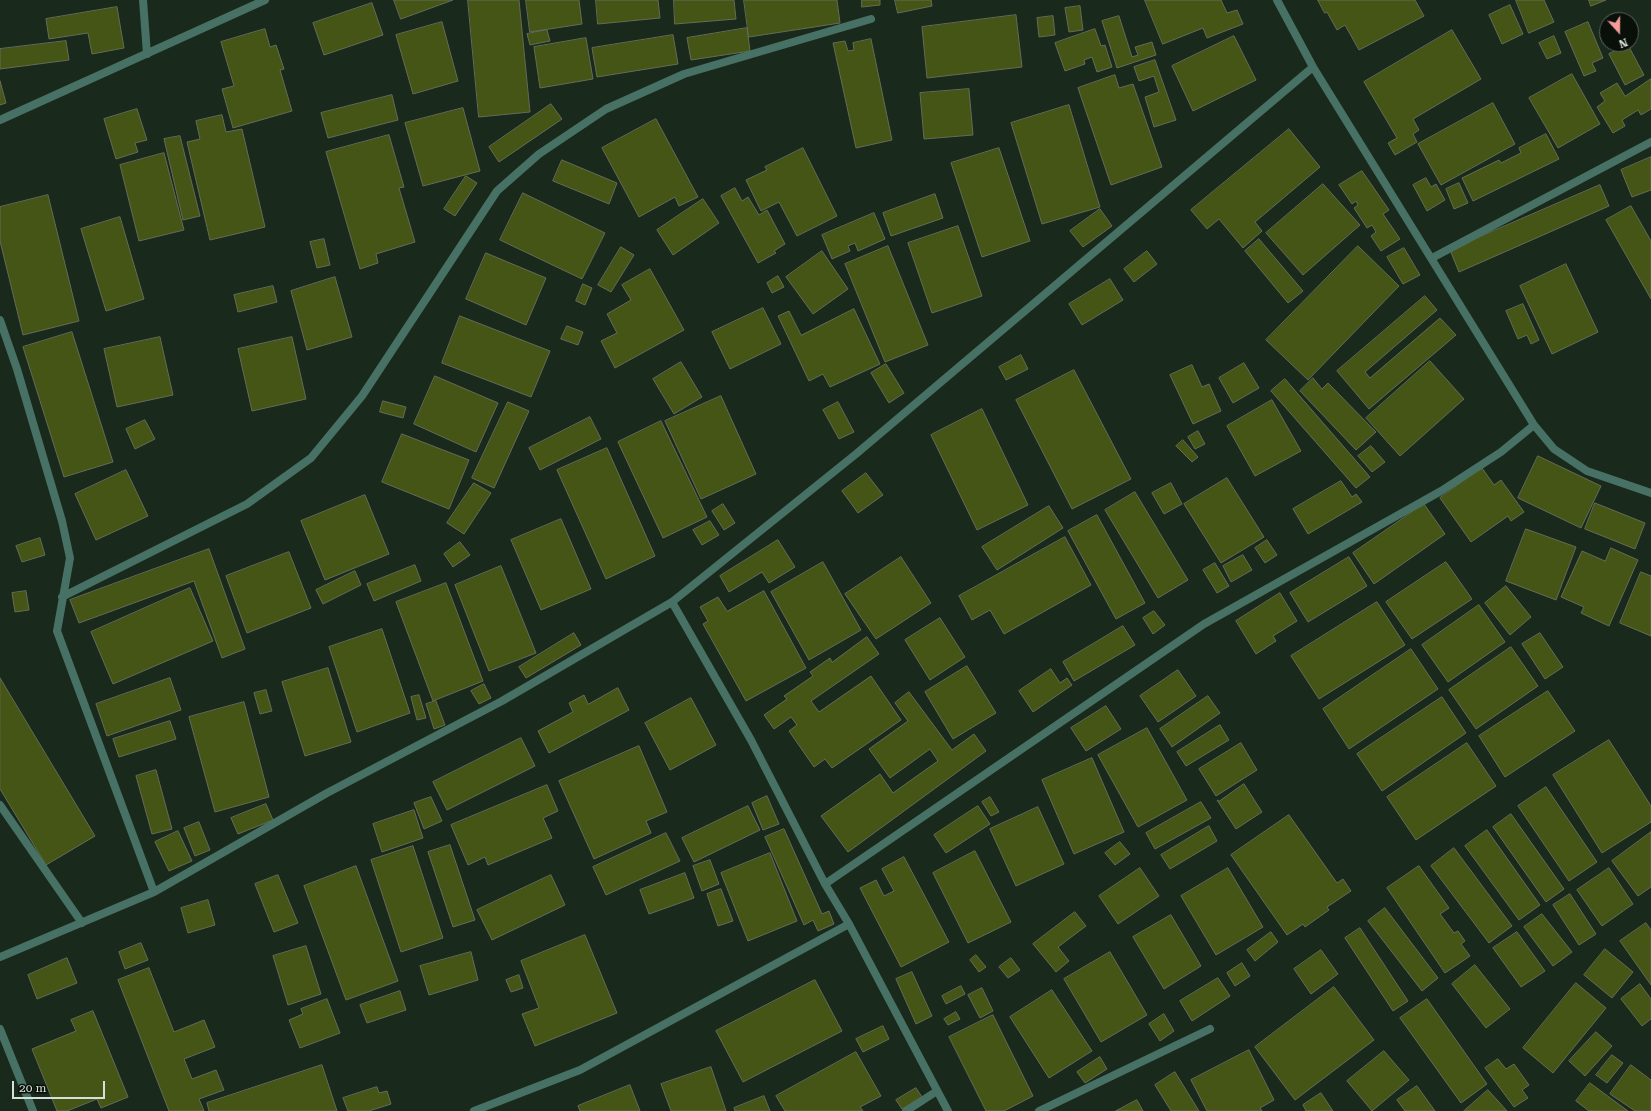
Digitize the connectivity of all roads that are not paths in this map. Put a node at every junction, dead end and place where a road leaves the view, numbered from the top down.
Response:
1 (143, 0) edge
2 (265, 0) edge
3 (1277, 0) edge
4 (871, 19) dead end
5 (147, 54) junction
6 (1313, 67) junction
7 (0, 120) edge
8 (1651, 142) edge
9 (1432, 258) junction
10 (0, 320) edge
11 (1534, 425) junction
12 (1651, 493) edge
13 (62, 597) junction
14 (672, 602) junction
15 (0, 804) edge
16 (825, 884) junction
17 (154, 892) junction
18 (82, 923) junction
19 (849, 924) junction
20 (0, 957) edge
21 (0, 1029) edge
22 (1210, 1029) dead end
23 (937, 1090) junction
24 (33, 1111) edge
25 (474, 1111) edge
26 (906, 1111) edge
27 (948, 1111) edge
28 (1039, 1111) edge

1 - 5 street
2 - 5 street
3 - 6 street
4 - 13 street
5 - 7 street
6 - 9 street
6 - 14 street
8 - 9 street
9 - 11 street
10 - 13 street
11 - 12 street
11 - 16 street
13 - 17 street
14 - 16 street
14 - 17 street
15 - 18 street
16 - 19 street
17 - 18 street
18 - 20 street
19 - 23 street
19 - 25 street
21 - 24 street
22 - 28 street
23 - 26 street
23 - 27 street

